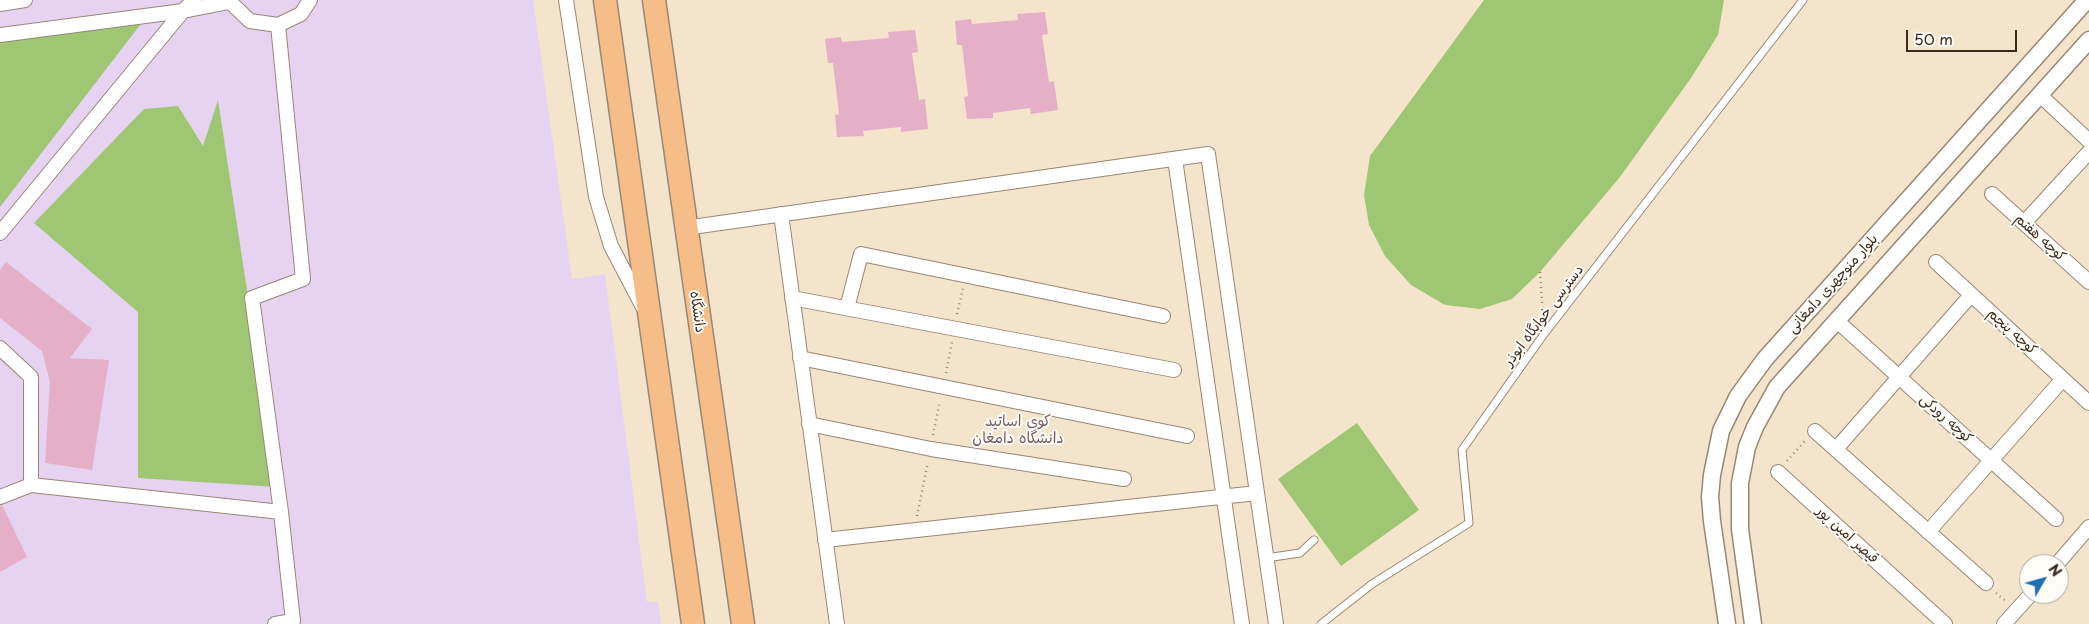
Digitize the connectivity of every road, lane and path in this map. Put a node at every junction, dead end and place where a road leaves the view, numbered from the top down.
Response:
1 (25, 0) edge
2 (194, 0) edge
3 (310, 0) edge
4 (566, 0) edge
5 (604, 0) edge
6 (654, 0) edge
7 (1803, 0) edge
8 (2087, 0) edge
9 (228, 1) edge
10 (0, 4) edge
11 (183, 11) junction
12 (278, 25) junction
13 (0, 35) edge
14 (2089, 40) edge
15 (2040, 95) junction
16 (2089, 141) edge
17 (2089, 152) edge
18 (1175, 159) junction
19 (1992, 194) dead end
20 (781, 214) junction
21 (2024, 223) junction
22 (685, 228) junction
23 (0, 233) edge
24 (1936, 262) dead end
25 (1540, 272) dead end
26 (965, 277) junction
27 (2089, 282) edge
28 (1971, 295) junction
29 (792, 298) junction
30 (847, 308) junction
31 (1163, 316) dead end
32 (1836, 320) junction
33 (650, 321) junction
34 (954, 329) junction
35 (1544, 334) junction
36 (0, 348) edge
37 (800, 358) junction
38 (1174, 370) dead end
39 (1900, 377) junction
40 (2063, 379) junction
41 (943, 385) junction
42 (2089, 403) edge
43 (809, 424) junction
44 (1815, 431) joint
45 (1187, 436) dead end
46 (1836, 449) junction
47 (931, 450) junction
48 (1992, 460) junction
49 (1778, 472) joint
50 (1124, 479) dead end
51 (31, 485) junction
52 (1257, 493) junction
53 (0, 497) edge
54 (1224, 498) junction
55 (280, 512) junction
56 (2056, 519) dead end
57 (914, 530) junction
58 (1928, 532) junction
59 (2086, 537) edge
60 (824, 540) junction
61 (1314, 540) dead end
62 (2068, 554) edge
63 (1266, 558) junction
64 (1986, 583) joint
65 (2022, 604) edge
66 (2016, 611) junction
67 (275, 624) edge
68 (693, 624) edge
69 (743, 624) edge
70 (837, 624) edge
71 (1242, 624) edge
72 (1276, 624) edge
73 (1321, 624) edge
74 (1727, 624) edge
75 (1753, 624) edge
76 (1946, 624) edge
77 (2004, 624) edge

1 - 10 street
2 - 11 street
3 - 12 street
4 - 33 street
5 - 33 highway
6 - 22 highway, دانشگاه
7 - 35 lane, دسترسی خوابگاه ابوذر
8 - 74 street, بلوار منوچهری دامغانی
9 - 11 street
9 - 12 street
11 - 13 street
11 - 23 street
12 - 55 street
14 - 15 street, بلوار منوچهری دامغانی
15 - 16 street
15 - 32 street, بلوار منوچهری دامغانی
17 - 21 street
18 - 20 street
18 - 52 street
18 - 54 street
19 - 21 street, کوچه هفتم
20 - 22 street
20 - 29 street
21 - 27 street, کوچه هفتم
22 - 69 highway, دانشگاه
24 - 28 street, کوچه پنچم
25 - 35 path
26 - 30 street
26 - 31 street
26 - 34 path
28 - 39 street
28 - 40 street, کوچه پنچم
29 - 30 street
29 - 37 street
30 - 34 street
32 - 39 street, کوچه رودکی
32 - 75 street, بلوار منوچهری دامغانی
33 - 68 highway
34 - 38 street
34 - 41 path
35 - 73 lane, دسترسی خوابگاه ابوذر
36 - 51 street
37 - 41 street
37 - 43 street
39 - 46 street
39 - 48 street, کوچه رودکی
40 - 42 street, کوچه پنچم
40 - 48 street
41 - 45 street
41 - 47 path
43 - 47 street
43 - 60 street
44 - 46 street
44 - 49 path
46 - 58 street
47 - 50 street
47 - 57 path
48 - 56 street, کوچه رودکی
48 - 58 street
49 - 76 street, قیصر امین پور
51 - 53 street
51 - 55 street
52 - 54 street
52 - 63 street
54 - 57 street
54 - 71 street
55 - 67 street
57 - 60 street
58 - 64 street
59 - 62 street
60 - 70 street
61 - 63 lane
63 - 72 street
64 - 66 path
65 - 66 street
66 - 77 street

